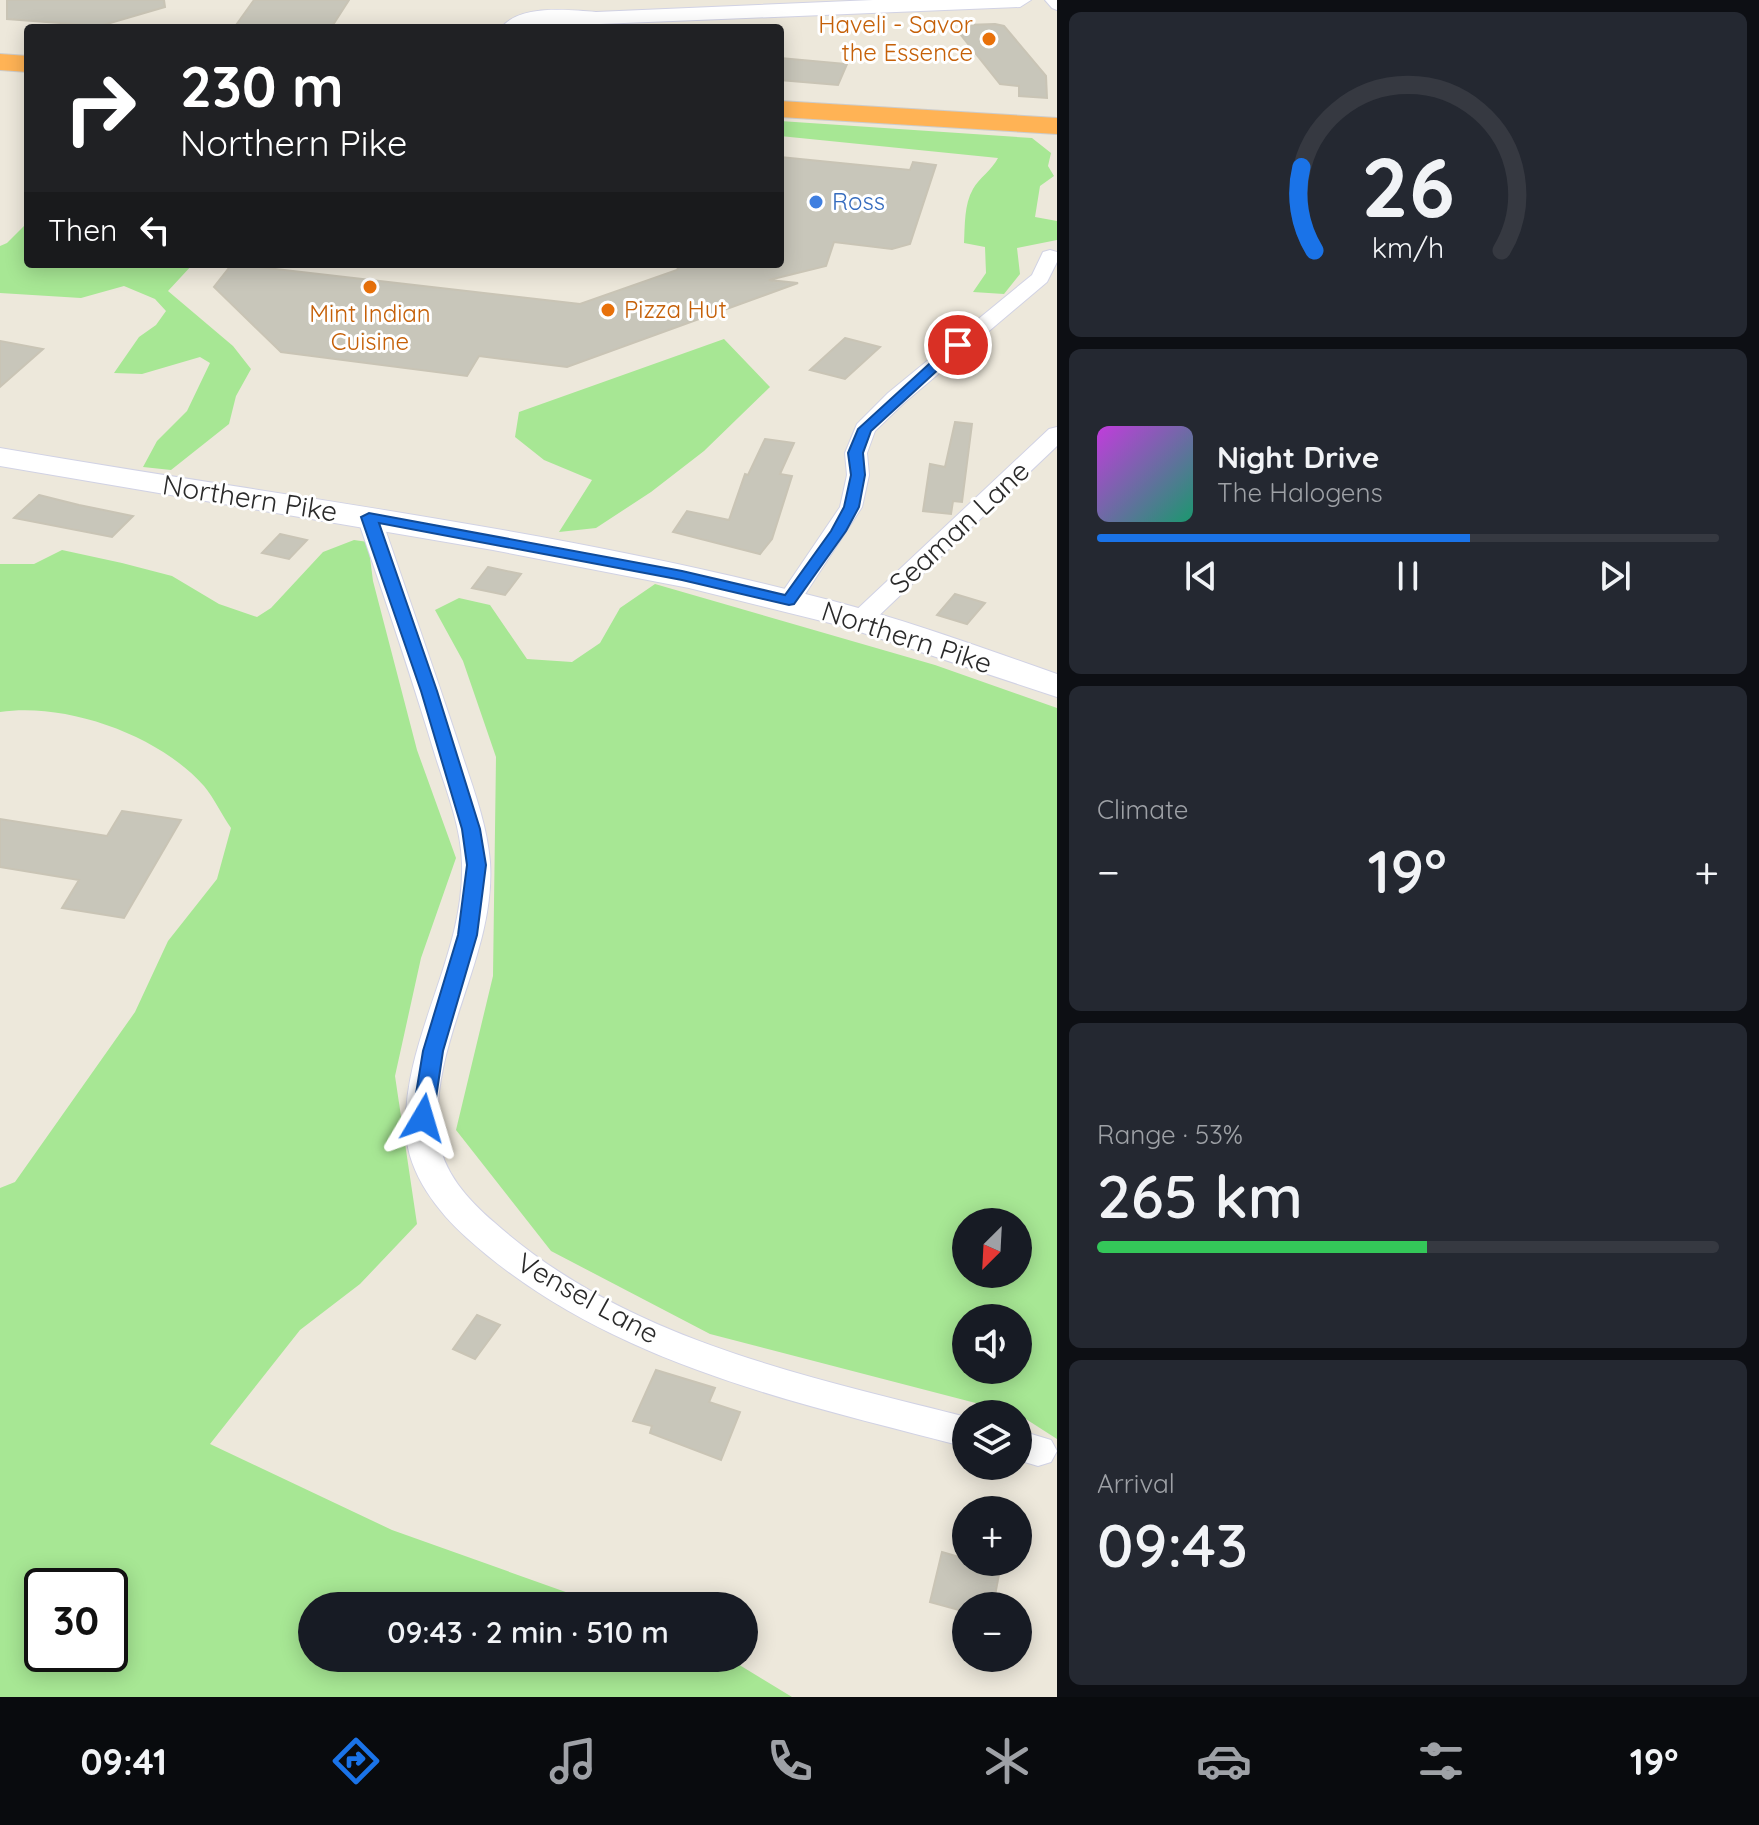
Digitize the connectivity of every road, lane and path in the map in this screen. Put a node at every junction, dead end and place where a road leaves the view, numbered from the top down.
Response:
1 (1020, 0) edge
2 (1053, 0) edge
3 (1057, 5) edge
4 (596, 19) junction
5 (522, 24) edge
6 (564, 24) edge
7 (0, 62) edge
8 (24, 64) edge
9 (784, 109) edge
10 (1057, 126) edge
11 (1050, 256) dead end
12 (1057, 434) edge
13 (0, 457) edge
14 (369, 517) junction
15 (789, 600) junction
16 (860, 620) junction
17 (1057, 686) edge
18 (952, 1428) edge

1 - 4 street
2 - 3 street
4 - 5 street
4 - 6 street
7 - 8 highway
9 - 10 highway
11 - 15 street
12 - 16 street, Seaman Lane
13 - 14 street, Northern Pike
14 - 15 street, Northern Pike
14 - 18 street, Vensel Lane
15 - 16 street, Northern Pike
16 - 17 street, Northern Pike

